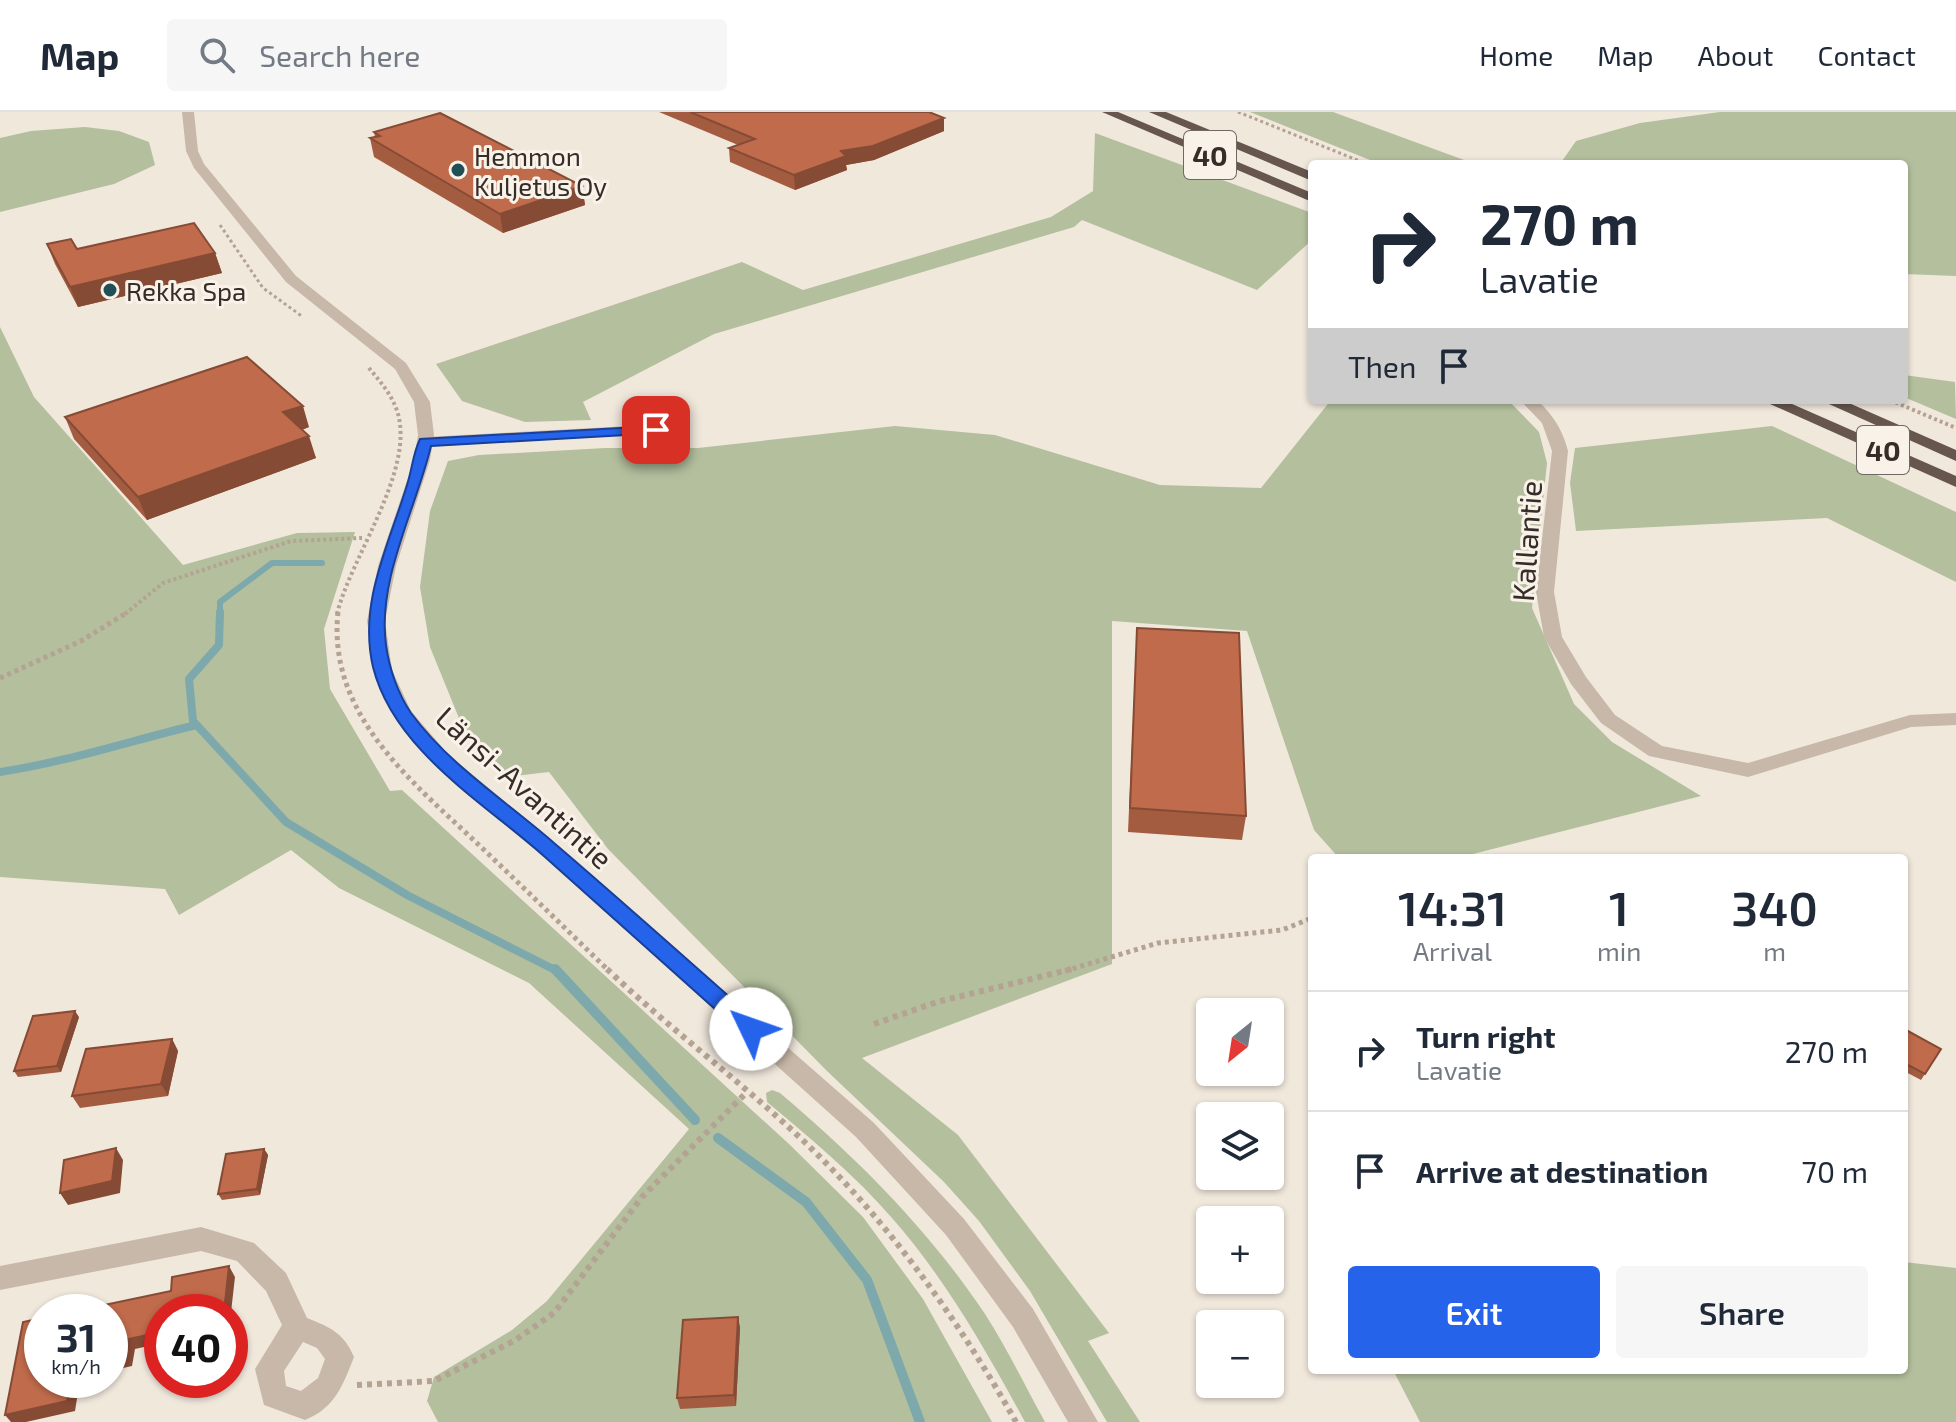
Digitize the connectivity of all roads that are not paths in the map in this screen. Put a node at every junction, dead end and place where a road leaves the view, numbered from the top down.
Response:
1 (188, 112) edge
2 (1108, 112) edge
3 (1155, 112) edge
4 (1308, 175) edge
5 (1308, 196) edge
6 (1532, 404) edge
7 (1778, 404) edge
8 (1837, 404) edge
9 (1810, 418) junction
10 (685, 428) dead end
11 (425, 442) junction
12 (1956, 456) edge
13 (1956, 482) edge
14 (1956, 493) edge
15 (1956, 719) edge
16 (0, 1278) edge
17 (297, 1327) junction
18 (1084, 1422) edge

1 - 11 street, Länsi-Avantintie
2 - 5 highway, 40
3 - 4 highway, 40
6 - 15 street, Kallantie
7 - 9 highway, 40
8 - 12 highway, 40
9 - 13 highway, 40
9 - 14 highway
10 - 11 street
11 - 18 street, Länsi-Avantintie
16 - 17 street
17 - 17 street

